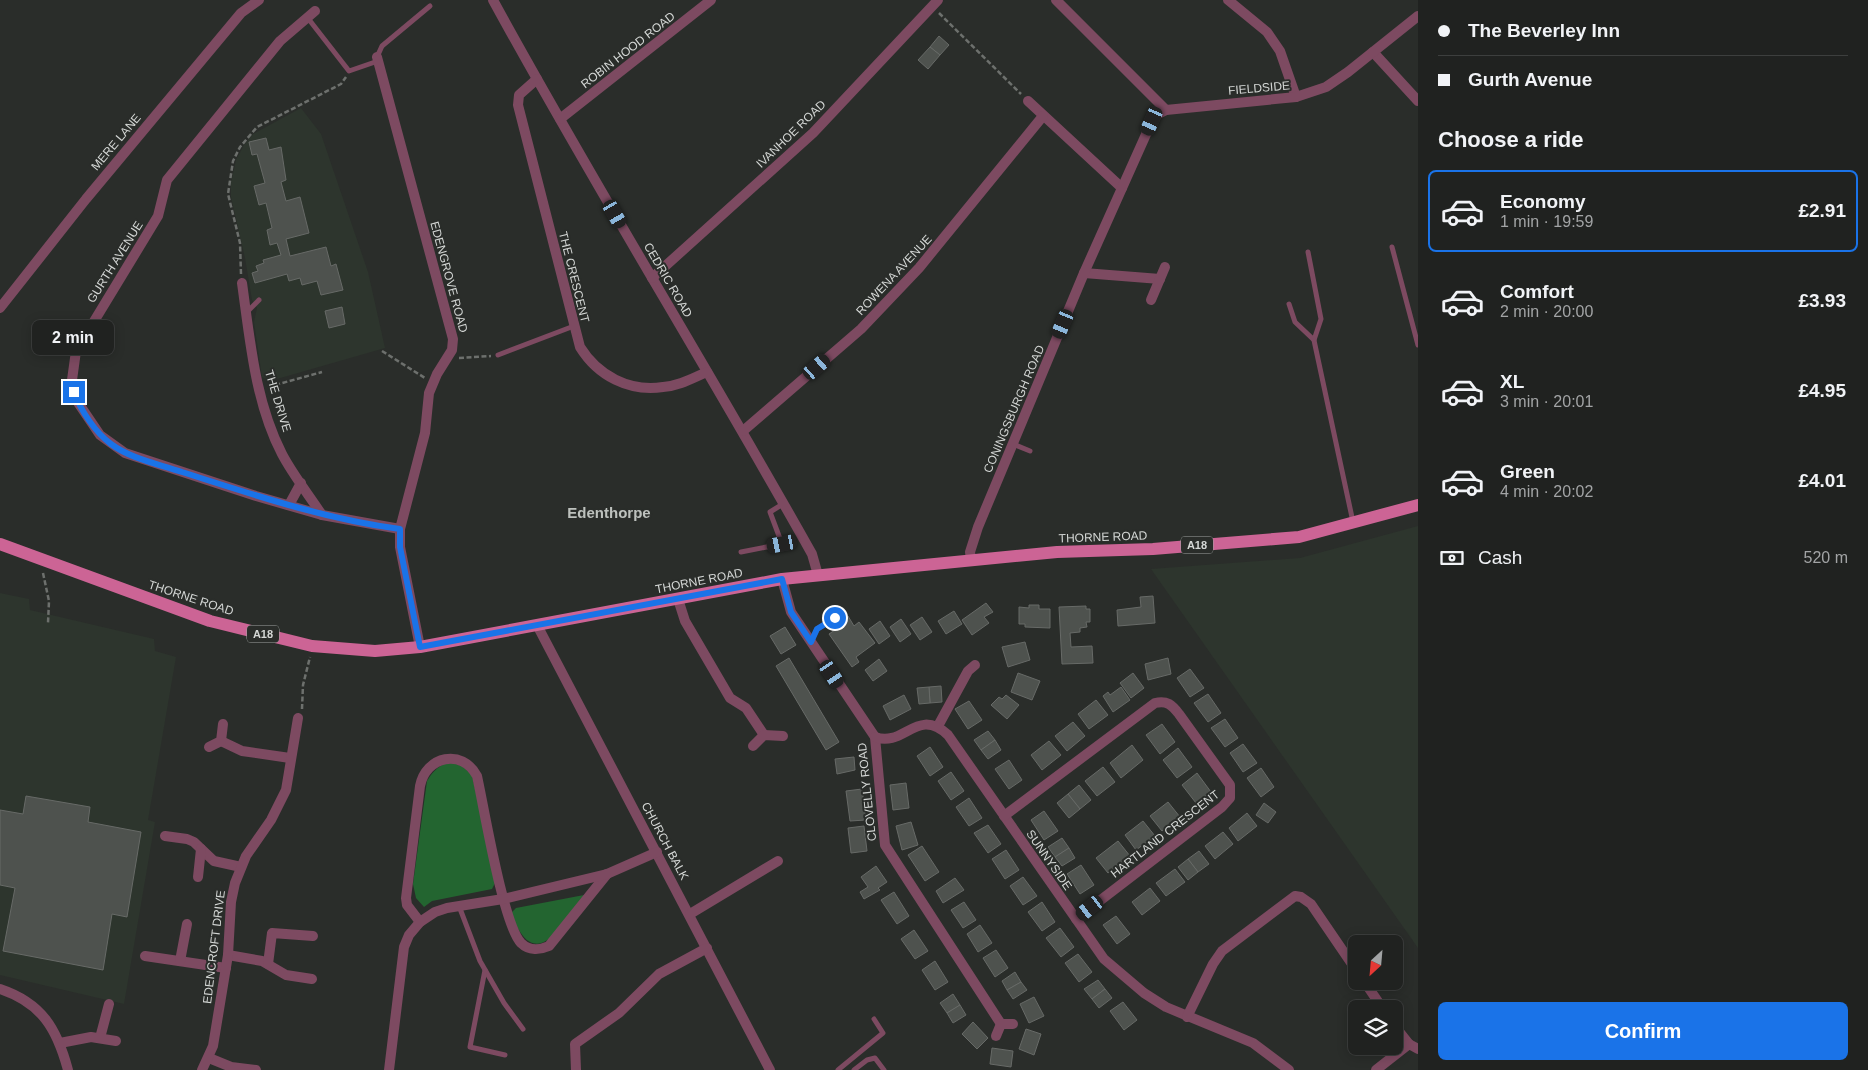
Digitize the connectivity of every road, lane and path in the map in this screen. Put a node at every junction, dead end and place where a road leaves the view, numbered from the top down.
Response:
1 (259, 0) edge
2 (493, 0) edge
3 (1056, 0) edge
4 (1228, 0) edge
5 (708, 1) edge
6 (935, 3) edge
7 (430, 6) dead end
8 (311, 14) joint
9 (1418, 16) edge
10 (1372, 52) junction
11 (377, 59) junction
12 (351, 72) junction
13 (537, 79) junction
14 (1296, 97) junction
15 (1028, 101) joint
16 (1418, 101) edge
17 (1166, 110) junction
18 (1043, 116) junction
19 (560, 119) junction
20 (1122, 188) junction
21 (1392, 247) dead end
22 (1308, 252) dead end
23 (1165, 267) dead end
24 (1084, 273) junction
25 (652, 278) junction
26 (1160, 279) junction
27 (242, 283) joint
28 (258, 300) dead end
29 (1151, 300) dead end
30 (1289, 304) dead end
31 (0, 308) edge
32 (246, 313) junction
33 (574, 326) junction
34 (1314, 340) junction
35 (1418, 344) edge
36 (382, 351) dead end
37 (498, 355) joint
38 (447, 359) junction
39 (322, 372) dead end
40 (707, 372) junction
41 (433, 383) junction
42 (260, 389) junction
43 (743, 431) junction
44 (1013, 444) junction
45 (1030, 451) dead end
46 (301, 483) junction
47 (784, 503) junction
48 (289, 505) junction
49 (1418, 505) edge
50 (322, 515) junction
51 (1353, 523) junction
52 (400, 529) junction
53 (0, 544) edge
54 (741, 552) dead end
55 (41, 559) junction
56 (971, 560) junction
57 (818, 575) junction
58 (782, 579) junction
59 (678, 599) junction
60 (835, 618) dead end
61 (48, 623) dead end
62 (537, 625) junction
63 (811, 642) junction
64 (312, 646) junction
65 (420, 647) junction
66 (975, 665) dead end
67 (298, 718) joint
68 (223, 724) dead end
69 (938, 726) junction
70 (764, 736) junction
71 (783, 736) dead end
72 (875, 737) junction
73 (221, 741) junction
74 (209, 746) dead end
75 (753, 746) dead end
76 (290, 758) junction
77 (1004, 816) junction
78 (165, 836) dead end
79 (201, 849) junction
80 (657, 852) junction
81 (778, 861) dead end
82 (241, 868) junction
83 (607, 874) junction
84 (198, 877) dead end
85 (503, 899) junction
86 (459, 906) junction
87 (690, 914) junction
88 (1076, 920) junction
89 (420, 922) junction
90 (187, 924) dead end
91 (313, 936) dead end
92 (707, 948) junction
93 (228, 955) junction
94 (145, 956) dead end
95 (1348, 958) edge
96 (180, 961) junction
97 (268, 964) junction
98 (226, 968) junction
99 (485, 970) junction
100 (312, 979) dead end
101 (0, 989) edge
102 (109, 1004) dead end
103 (1187, 1017) junction
104 (874, 1019) dead end
105 (1002, 1024) junction
106 (1013, 1024) dead end
107 (523, 1028) dead end
108 (1403, 1035) edge
109 (996, 1036) dead end
110 (100, 1038) junction
111 (116, 1041) dead end
112 (60, 1043) junction
113 (1414, 1047) edge
114 (505, 1055) dead end
115 (209, 1058) junction
116 (68, 1070) edge
117 (202, 1070) edge
118 (256, 1070) edge
119 (389, 1070) edge
120 (576, 1070) edge
121 (770, 1070) edge
122 (838, 1070) edge
123 (854, 1070) edge
124 (884, 1070) edge
125 (1289, 1070) edge
126 (1376, 1070) edge

1 - 31 street, MERE LANE
2 - 13 street, CEDRIC ROAD
3 - 17 street
4 - 14 street
5 - 19 street, ROBIN HOOD ROAD
6 - 15 path
6 - 25 street, IVANHOE ROAD
7 - 11 lane
8 - 12 lane
8 - 48 street, GURTH AVENUE
9 - 10 street, FIELDSIDE
10 - 14 street, FIELDSIDE
10 - 16 street
11 - 12 lane
11 - 38 street, EDENGROVE ROAD
12 - 27 path
13 - 19 street, CEDRIC ROAD
13 - 33 street, THE CRESCENT
14 - 17 street, FIELDSIDE
15 - 18 street
17 - 20 street, CONINGSBURGH ROAD
18 - 20 street
18 - 43 street, ROWENA AVENUE
19 - 25 street, CEDRIC ROAD
20 - 24 street, CONINGSBURGH ROAD
21 - 35 lane
22 - 34 lane
23 - 26 street
24 - 26 street
24 - 44 street, CONINGSBURGH ROAD
25 - 40 street, CEDRIC ROAD
26 - 29 street
27 - 32 street, THE DRIVE
28 - 32 lane
30 - 34 lane
32 - 42 street, THE DRIVE
33 - 37 lane
33 - 40 street, THE CRESCENT
34 - 51 lane
36 - 41 path
37 - 38 path
38 - 41 street, EDENGROVE ROAD
39 - 42 path
40 - 43 street, CEDRIC ROAD
41 - 52 street, EDENGROVE ROAD
42 - 46 street, THE DRIVE
43 - 47 street, CEDRIC ROAD
44 - 45 lane
44 - 56 street, CONINGSBURGH ROAD
46 - 48 street
46 - 50 street, THE DRIVE
47 - 54 lane
47 - 57 street, CEDRIC ROAD
48 - 50 street, GURTH AVENUE
49 - 51 main road, THORNE ROAD / A18
50 - 52 street, GURTH AVENUE
51 - 56 main road, THORNE ROAD / A18
52 - 65 street, EDENGROVE ROAD
53 - 55 main road, THORNE ROAD / A18
55 - 61 path
55 - 64 main road, THORNE ROAD / A18
56 - 57 main road, THORNE ROAD / A18
57 - 58 main road, THORNE ROAD / A18
58 - 59 main road, THORNE ROAD / A18
58 - 63 street, CLOVELLY ROAD
59 - 62 main road, THORNE ROAD / A18
59 - 70 street
60 - 63 lane
62 - 65 main road, THORNE ROAD / A18
62 - 80 street, CHURCH BALK
63 - 72 street, CLOVELLY ROAD
64 - 65 main road, THORNE ROAD / A18
64 - 67 path
66 - 69 street
67 - 76 street, EDENCROFT DRIVE
68 - 73 street
69 - 72 street
69 - 77 street, SUNNYSIDE
70 - 71 street
70 - 75 street
72 - 105 street, CLOVELLY ROAD
73 - 74 street
73 - 76 street
76 - 82 street, EDENCROFT DRIVE
77 - 88 street, SUNNYSIDE
77 - 88 street, HARTLAND CRESCENT
78 - 79 street
79 - 82 street
79 - 84 street
80 - 83 street
80 - 87 street, CHURCH BALK
81 - 87 street
82 - 93 street, EDENCROFT DRIVE
83 - 85 street
83 - 85 street
85 - 86 street
85 - 89 street
86 - 89 street
86 - 99 lane
87 - 92 street, CHURCH BALK
88 - 103 street, SUNNYSIDE
89 - 119 street
90 - 96 street
91 - 97 street
92 - 120 street
92 - 121 street, CHURCH BALK
93 - 97 street
93 - 98 street, EDENCROFT DRIVE
94 - 96 street
95 - 103 street
96 - 98 street
97 - 100 street
98 - 115 street, EDENCROFT DRIVE
99 - 107 lane
99 - 114 lane
101 - 112 street
102 - 110 street
103 - 125 street, SUNNYSIDE
104 - 122 lane
105 - 106 street
105 - 109 street
108 - 113 street
110 - 111 street
110 - 112 street
112 - 116 street
113 - 126 street
115 - 117 street, EDENCROFT DRIVE
115 - 118 street
123 - 124 lane

